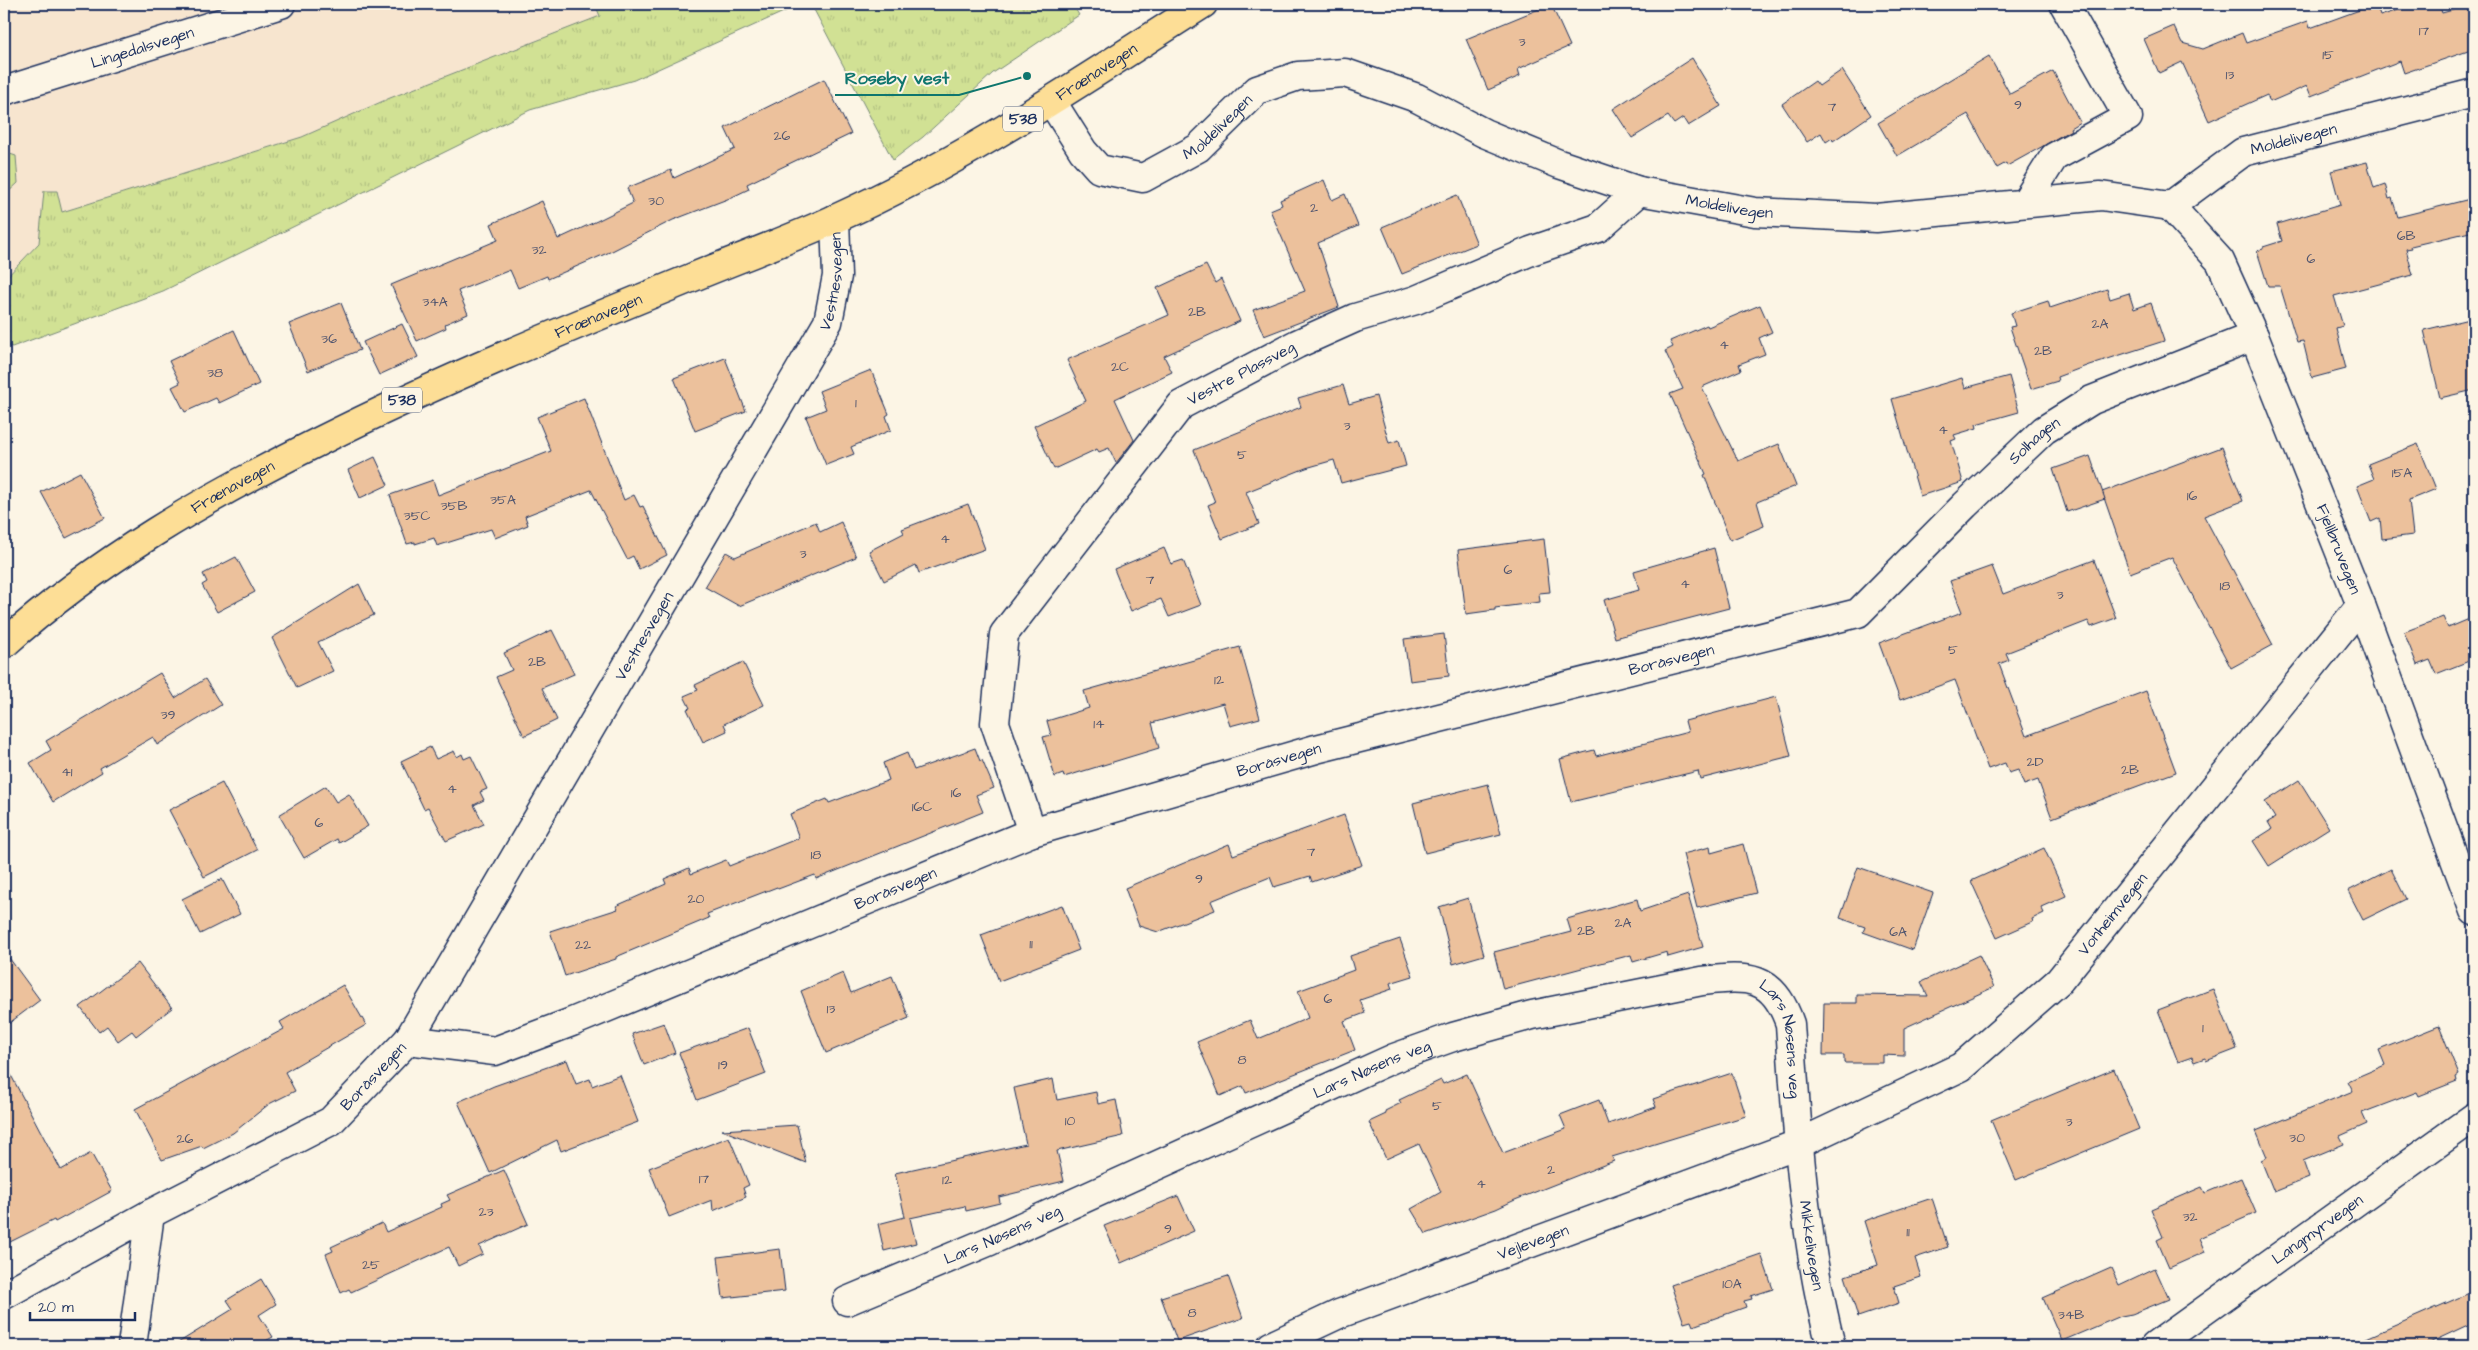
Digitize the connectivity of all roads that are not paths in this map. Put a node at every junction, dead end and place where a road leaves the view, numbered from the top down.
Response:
1 (281, 4) edge
2 (1203, 4) edge
3 (2064, 4) edge
4 (4, 91) edge
5 (2474, 93) edge
6 (1052, 102) junction
7 (1638, 191) junction
8 (2025, 203) junction
9 (2170, 206) junction
10 (835, 219) junction
11 (2254, 336) junction
12 (2361, 605) junction
13 (1858, 613) joint
14 (4, 644) edge
15 (1032, 832) junction
16 (2474, 911) edge
17 (408, 1040) junction
18 (2474, 1117) edge
19 (1798, 1144) junction
20 (150, 1214) junction
21 (4, 1295) edge
22 (847, 1301) dead end
23 (2161, 1345) edge
24 (132, 1346) edge
25 (1271, 1346) edge
26 (1831, 1346) edge

1 - 4 street, Lingedalsvegen
2 - 6 main road, Frænavegen / 538
3 - 8 street
5 - 9 street, Moldelivegen
6 - 7 street, Moldelivegen
6 - 10 main road, Frænavegen / 538
7 - 8 street, Moldelivegen
7 - 15 street, Vestre Plassveg
8 - 9 street, Moldelivegen
9 - 11 street, Fjellbruvegen
10 - 14 main road, Frænavegen / 538
10 - 17 street, Vestnesvegen
11 - 12 street, Fjellbruvegen
11 - 13 street, Solhagen
12 - 16 street, Fjellbruvegen
12 - 19 street, Vonheimvegen
13 - 15 street, Boråsvegen
15 - 17 street, Boråsvegen
17 - 20 street, Boråsvegen
18 - 23 street, Langmyrvegen
19 - 22 street, Lars Nøsens veg
19 - 25 street, Vejlevegen
19 - 26 street, Mikkelivegen
20 - 21 street, Boråsvegen
20 - 24 street

